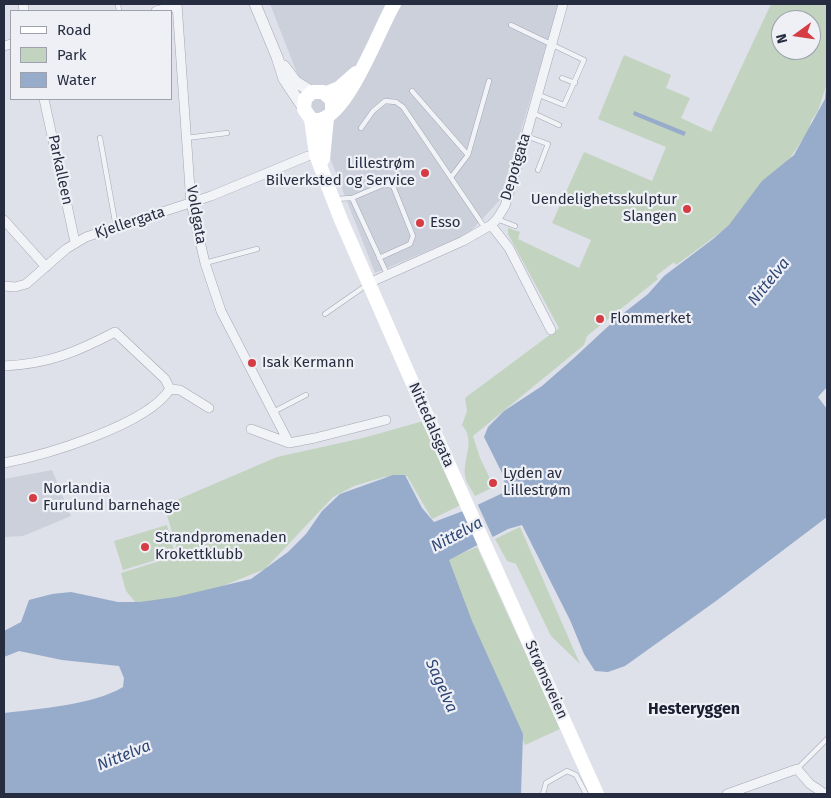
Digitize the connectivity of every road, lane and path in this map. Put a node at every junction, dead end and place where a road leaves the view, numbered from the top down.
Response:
1 (254, 4) edge
2 (388, 4) edge
3 (394, 4) edge
4 (563, 4) edge
5 (177, 5) edge
6 (160, 10) edge
7 (384, 20) junction
8 (511, 25) dead end
9 (553, 44) junction
10 (277, 57) junction
11 (364, 63) junction
12 (562, 78) dead end
13 (489, 81) dead end
14 (575, 83) junction
15 (412, 90) dead end
16 (312, 92) junction
17 (326, 93) junction
18 (538, 95) junction
19 (44, 100) edge
20 (533, 113) junction
21 (307, 114) junction
22 (329, 115) junction
23 (559, 125) dead end
24 (361, 128) dead end
25 (227, 134) dead end
26 (526, 136) junction
27 (100, 138) dead end
28 (186, 138) junction
29 (320, 155) junction
30 (468, 155) junction
31 (538, 170) dead end
32 (452, 176) junction
33 (352, 198) junction
34 (333, 199) junction
35 (191, 203) junction
36 (4, 220) edge
37 (492, 224) junction
38 (515, 226) dead end
39 (116, 227) junction
40 (75, 242) junction
41 (257, 249) dead end
42 (379, 258) junction
43 (205, 263) junction
44 (46, 267) junction
45 (387, 274) junction
46 (369, 284) junction
47 (4, 286) edge
48 (325, 314) dead end
49 (551, 330) dead end
50 (4, 366) edge
51 (170, 389) junction
52 (306, 395) dead end
53 (209, 408) dead end
54 (275, 411) junction
55 (386, 420) dead end
56 (251, 429) dead end
57 (289, 443) junction
58 (4, 463) edge
59 (494, 566) joint
60 (827, 740) edge
61 (798, 769) junction
62 (543, 794) edge
63 (586, 794) edge
64 (597, 794) edge
65 (727, 794) edge
66 (825, 794) edge

1 - 10 street, Nittedalsgata
2 - 7 main road
3 - 7 main road
4 - 9 street, Depotgata
5 - 6 street
5 - 28 street, Voldgata
7 - 11 main road
8 - 9 lane
9 - 14 lane
9 - 18 street, Depotgata
10 - 16 street, Nittedalsgata
10 - 21 street, Nittedalsgata
11 - 17 main road
11 - 22 main road
12 - 14 lane
13 - 30 lane
14 - 18 lane
15 - 30 lane
16 - 17 main road
16 - 21 main road
17 - 22 main road
18 - 20 street, Depotgata
19 - 40 street, Parkalleen
20 - 23 lane
20 - 26 street, Depotgata
21 - 22 main road
21 - 29 main road, Nittedalsgata
22 - 29 main road, Nittedalsgata
24 - 32 lane
25 - 28 lane
26 - 31 lane
26 - 37 street, Depotgata
27 - 39 lane
28 - 35 street, Voldgata
29 - 34 main road, Nittedalsgata
29 - 35 street, Kjellergata
30 - 32 lane
32 - 37 lane
33 - 34 lane
33 - 42 lane
33 - 42 lane
34 - 46 main road, Nittedalsgata
35 - 39 street, Kjellergata
35 - 43 street, Voldgata
36 - 44 street
37 - 38 lane
37 - 45 street
37 - 49 street
39 - 40 street, Kjellergata
40 - 44 street, Kjellergata
41 - 43 lane
42 - 45 lane
43 - 54 street, Voldgata
44 - 47 street, Kjellergata
45 - 46 street
46 - 48 lane
46 - 59 main road, Nittedalsgata
50 - 51 street
51 - 53 street
51 - 58 street
52 - 54 lane
54 - 57 street, Voldgata
55 - 57 street
56 - 57 street
59 - 64 main road, Strømsveien
60 - 61 lane
61 - 65 street
61 - 66 street
62 - 63 lane

